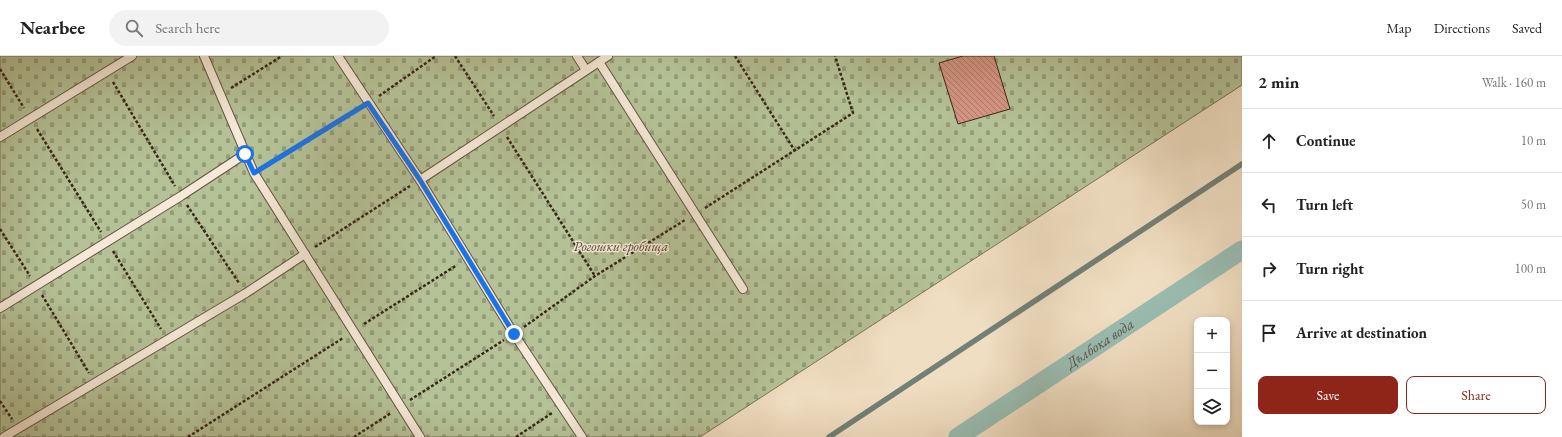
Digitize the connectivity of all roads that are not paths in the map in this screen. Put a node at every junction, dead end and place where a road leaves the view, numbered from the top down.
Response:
1 (132, 56) edge
2 (204, 56) edge
3 (338, 56) edge
4 (577, 56) edge
5 (608, 56) edge
6 (599, 62) junction
7 (586, 70) junction
8 (0, 138) edge
9 (245, 154) junction
10 (420, 180) junction
11 (305, 254) junction
12 (743, 289) dead end
13 (0, 308) edge
14 (4, 437) edge
15 (420, 437) edge
16 (582, 437) edge

1 - 8 lane
2 - 9 lane
3 - 10 lane
4 - 7 lane
5 - 6 lane
6 - 7 lane
6 - 12 lane
7 - 10 lane
9 - 11 lane
9 - 13 lane
10 - 16 lane
11 - 14 lane
11 - 15 lane

